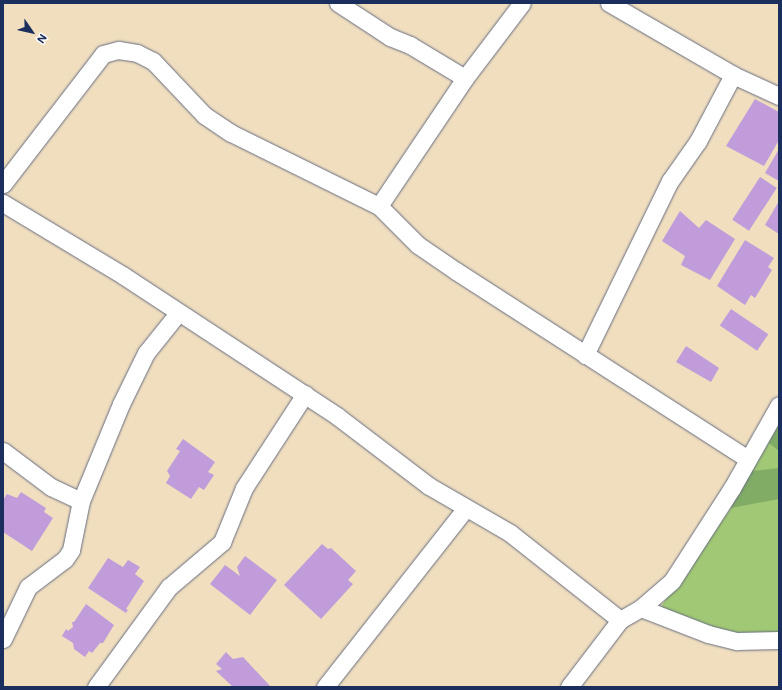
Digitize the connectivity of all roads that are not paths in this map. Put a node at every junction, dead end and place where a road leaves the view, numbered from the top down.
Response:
1 (338, 3) edge
2 (522, 3) edge
3 (609, 3) edge
4 (733, 75) junction
5 (465, 78) junction
6 (779, 96) edge
7 (3, 184) edge
8 (3, 203) edge
9 (380, 206) junction
10 (178, 312) junction
11 (585, 355) junction
12 (305, 394) junction
13 (779, 404) edge
14 (3, 451) edge
15 (748, 459) junction
16 (81, 501) junction
17 (465, 509) junction
18 (642, 608) junction
19 (620, 620) junction
20 (3, 639) edge
21 (779, 640) edge
22 (96, 687) edge
23 (325, 687) edge
24 (569, 687) edge

1 - 5 street
2 - 5 street
3 - 4 street
4 - 6 street
4 - 11 street
5 - 9 street
7 - 9 street
8 - 10 street
9 - 11 street
10 - 12 street
10 - 16 street
11 - 15 street
12 - 17 street
12 - 22 street
13 - 15 street
14 - 16 street
15 - 18 street
16 - 20 street
17 - 19 street
17 - 23 street
18 - 19 street
18 - 21 street
19 - 24 street

